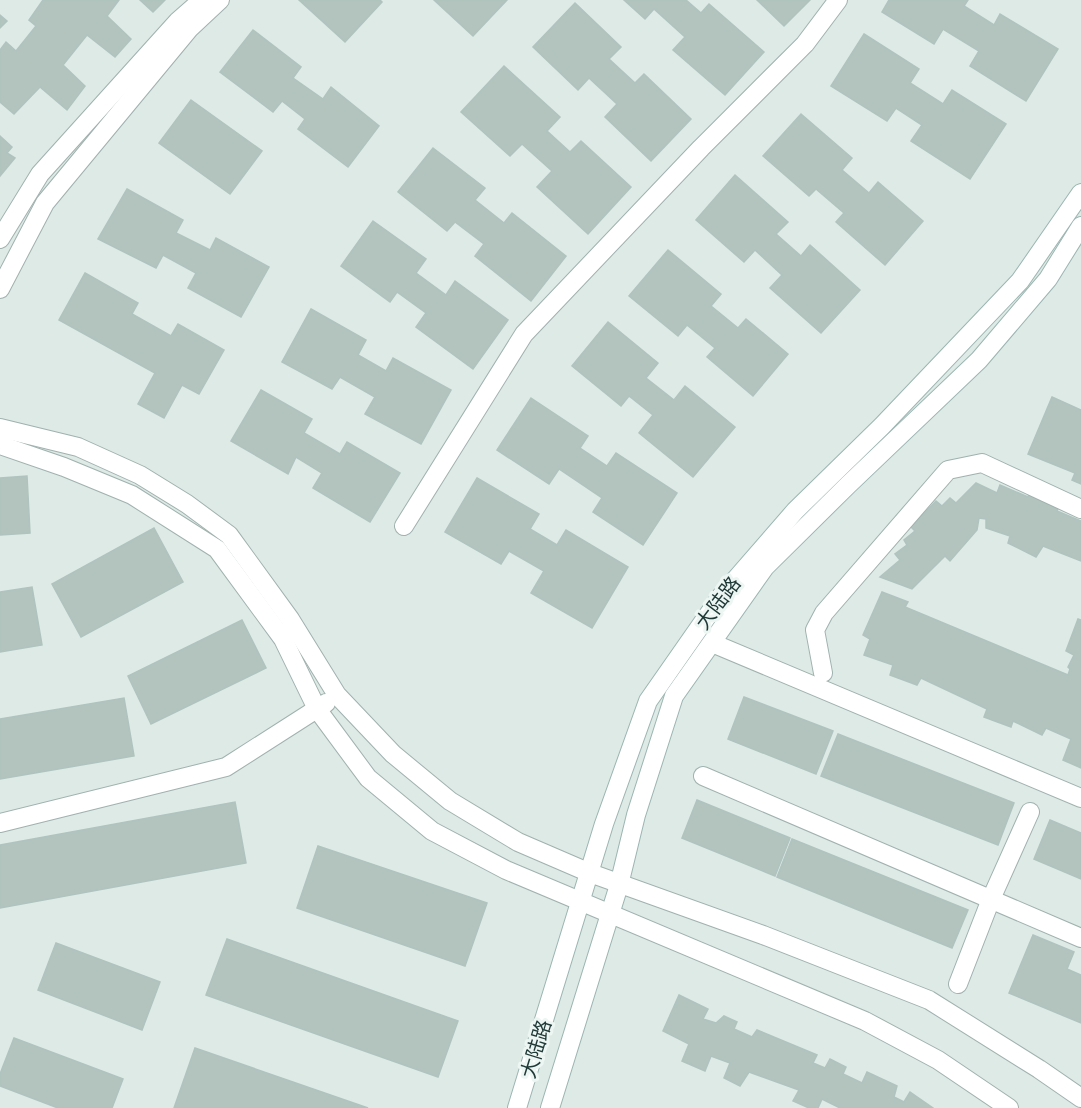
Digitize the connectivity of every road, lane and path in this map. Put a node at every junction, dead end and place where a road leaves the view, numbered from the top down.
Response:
1 (202, 0) edge
2 (220, 0) edge
3 (838, 0) edge
4 (1081, 193) edge
5 (1081, 226) edge
6 (0, 239) edge
7 (0, 289) edge
8 (0, 428) edge
9 (0, 445) edge
10 (1081, 509) edge
11 (404, 526) dead end
12 (712, 643) junction
13 (823, 673) dead end
14 (337, 694) junction
15 (317, 709) junction
16 (703, 776) dead end
17 (1081, 798) edge
18 (1030, 812) dead end
19 (0, 823) edge
20 (590, 873) junction
21 (619, 885) junction
22 (991, 899) junction
23 (581, 901) junction
24 (610, 914) junction
25 (1081, 938) edge
26 (958, 984) dead end
27 (1081, 1098) edge
28 (517, 1108) edge
29 (550, 1108) edge
30 (1009, 1108) edge

1 - 6 street
2 - 7 street
3 - 11 street
4 - 20 street, 大陆路
5 - 12 street, 大陆路
8 - 14 street
9 - 15 street
10 - 13 street
12 - 17 street
12 - 21 street, 大陆路
14 - 15 street
14 - 20 street
15 - 19 street
15 - 23 street
16 - 22 street
18 - 22 street
20 - 21 street
20 - 23 street, 大陆路
21 - 24 street, 大陆路
21 - 27 street
22 - 25 street
22 - 26 street
23 - 24 street
23 - 28 street, 大陆路
24 - 29 street, 大陆路
24 - 30 street

